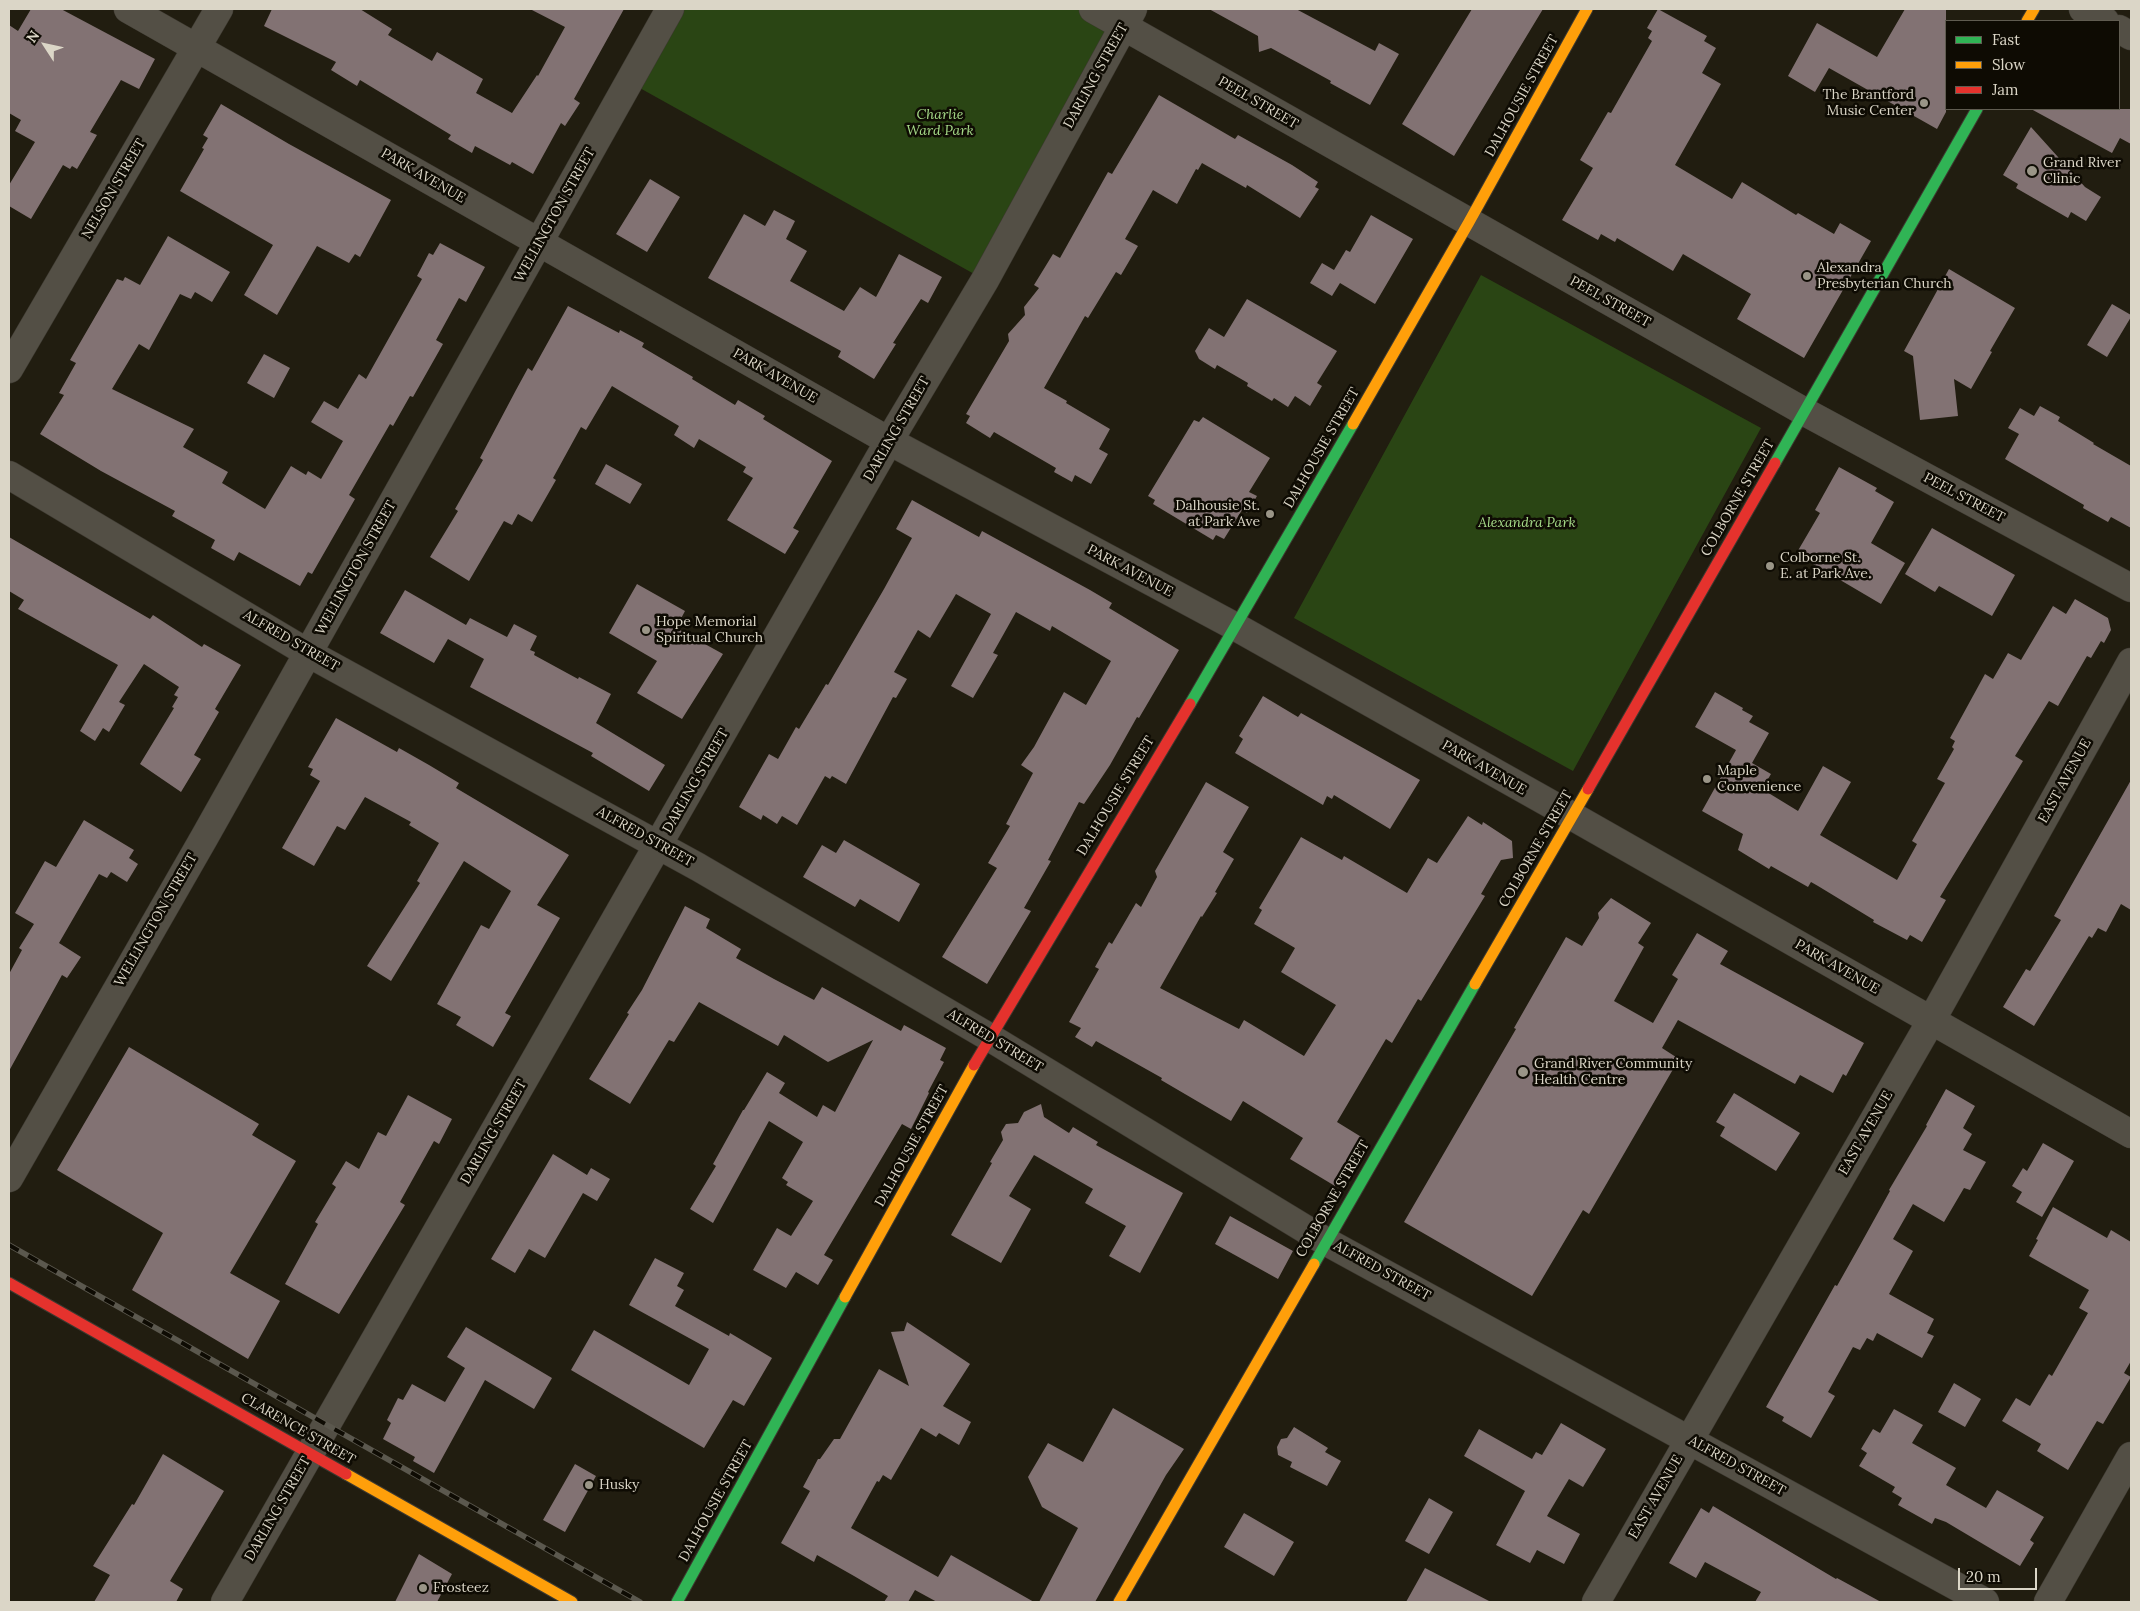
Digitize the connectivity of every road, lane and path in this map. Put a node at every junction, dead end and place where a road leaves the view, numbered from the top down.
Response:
1 (128, 9) edge
2 (220, 9) edge
3 (670, 9) edge
4 (1093, 9) edge
5 (1587, 9) edge
6 (2034, 9) edge
7 (2083, 9) edge
8 (1128, 17) edge
9 (2027, 20) edge
10 (2103, 20) edge
11 (2120, 30) edge
12 (2131, 36) edge
13 (197, 48) junction
14 (1976, 110) edge
15 (1469, 222) junction
16 (540, 241) junction
17 (9, 369) edge
18 (1805, 412) junction
19 (889, 441) junction
20 (9, 475) edge
21 (2131, 588) edge
22 (1236, 627) junction
23 (308, 653) junction
24 (2131, 662) edge
25 (1572, 816) junction
26 (659, 845) junction
27 (1931, 1021) junction
28 (989, 1037) junction
29 (2131, 1134) edge
30 (9, 1178) edge
31 (1326, 1241) junction
32 (9, 1283) edge
33 (1690, 1440) junction
34 (309, 1453) junction
35 (2131, 1456) edge
36 (225, 1602) edge
37 (572, 1602) edge
38 (676, 1602) edge
39 (1119, 1602) edge
40 (1596, 1602) edge
41 (1985, 1602) edge
42 (2048, 1602) edge

1 - 13 street, PARK AVENUE
2 - 13 street, NELSON STREET
3 - 16 street, WELLINGTON STREET
4 - 8 street, PEEL STREET
5 - 15 main road, DALHOUSIE STREET
6 - 9 main road
7 - 10 street
8 - 15 street, PEEL STREET
8 - 19 street, DARLING STREET
11 - 12 street
13 - 16 street, PARK AVENUE
13 - 17 street, NELSON STREET
14 - 18 main road, COLBORNE STREET
15 - 18 street, PEEL STREET
15 - 22 main road, DALHOUSIE STREET
16 - 19 street, PARK AVENUE
16 - 23 street, WELLINGTON STREET
18 - 21 street, PEEL STREET
18 - 25 main road, COLBORNE STREET
19 - 22 street, PARK AVENUE
19 - 26 street, DARLING STREET
20 - 23 street, ALFRED STREET
22 - 25 street, PARK AVENUE
22 - 28 main road, DALHOUSIE STREET
23 - 26 street, ALFRED STREET
23 - 30 street, WELLINGTON STREET
24 - 27 street, EAST AVENUE
25 - 27 street, PARK AVENUE
25 - 31 main road, COLBORNE STREET
26 - 28 street, ALFRED STREET
26 - 34 street, DARLING STREET
27 - 29 street, PARK AVENUE
27 - 33 street, EAST AVENUE
28 - 31 street, ALFRED STREET
28 - 38 main road, DALHOUSIE STREET
31 - 33 street, ALFRED STREET
31 - 39 main road, COLBORNE STREET
32 - 34 main road, CLARENCE STREET
33 - 40 street, EAST AVENUE
33 - 41 street, ALFRED STREET
34 - 36 street, DARLING STREET
34 - 37 main road, CLARENCE STREET
35 - 42 street

